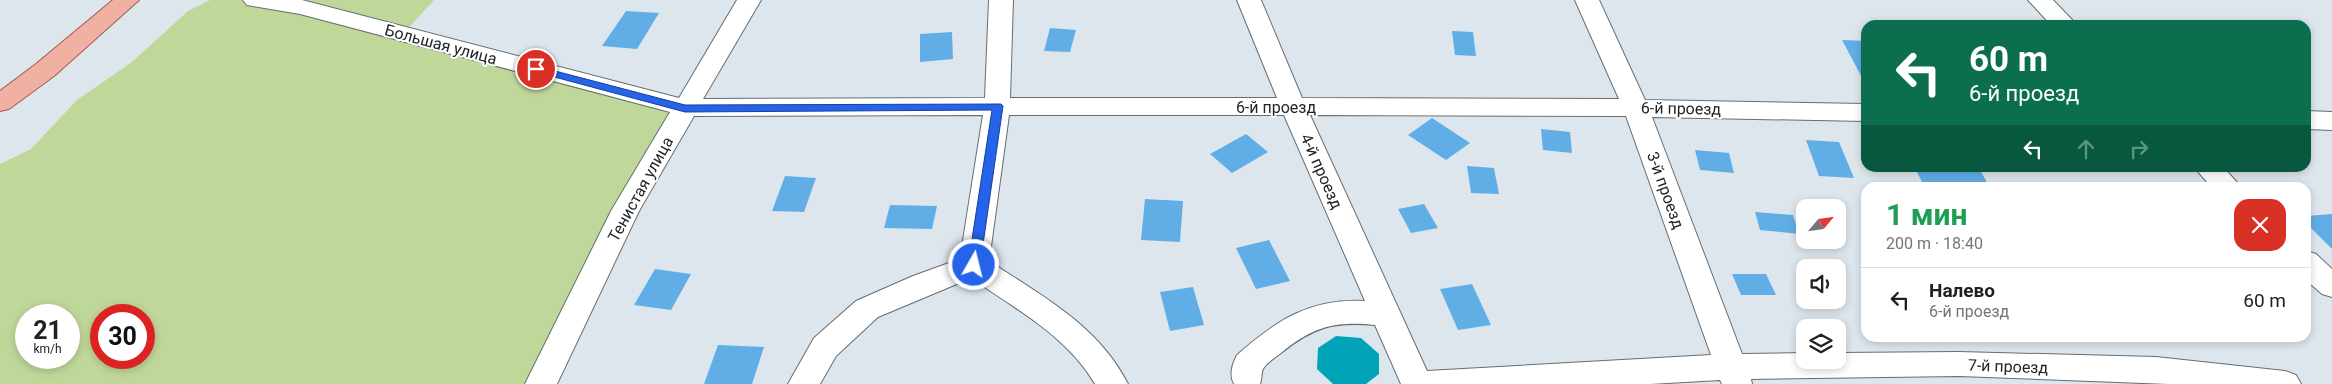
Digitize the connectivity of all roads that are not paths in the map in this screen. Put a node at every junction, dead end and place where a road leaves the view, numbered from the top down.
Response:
1 (127, 0) edge
2 (255, 0) edge
3 (749, 0) edge
4 (1002, 0) edge
5 (1249, 0) edge
6 (1587, 0) edge
7 (2040, 0) edge
8 (2060, 20) edge
9 (0, 103) edge
10 (997, 106) junction
11 (1293, 107) junction
12 (685, 108) junction
13 (1636, 108) junction
14 (1861, 112) edge
15 (2311, 120) edge
16 (2332, 121) edge
17 (2212, 172) edge
18 (2223, 182) edge
19 (974, 265) junction
20 (2311, 267) edge
21 (2332, 286) edge
22 (1386, 314) junction
23 (1735, 375) edge
24 (1245, 382) edge
25 (541, 384) edge
26 (804, 384) edge
27 (1112, 384) edge
28 (1417, 384) edge
29 (2284, 384) edge

1 - 9 main road
2 - 12 street, Большая улица
3 - 12 street, Тенистая улица
4 - 10 street
5 - 11 street, 4-й проезд
6 - 13 street, 3-й проезд
7 - 8 street
10 - 11 street, 6-й проезд
10 - 12 street, 6-й проезд
10 - 19 street
11 - 13 street, 6-й проезд
11 - 22 street, 4-й проезд
12 - 25 street, Тенистая улица
13 - 14 street, 6-й проезд
13 - 23 street, 3-й проезд
15 - 16 street
17 - 18 street
19 - 26 street
19 - 27 street
20 - 21 street
22 - 24 street
22 - 28 street, 4-й проезд
23 - 28 street, 7-й проезд
23 - 29 street, 7-й проезд

